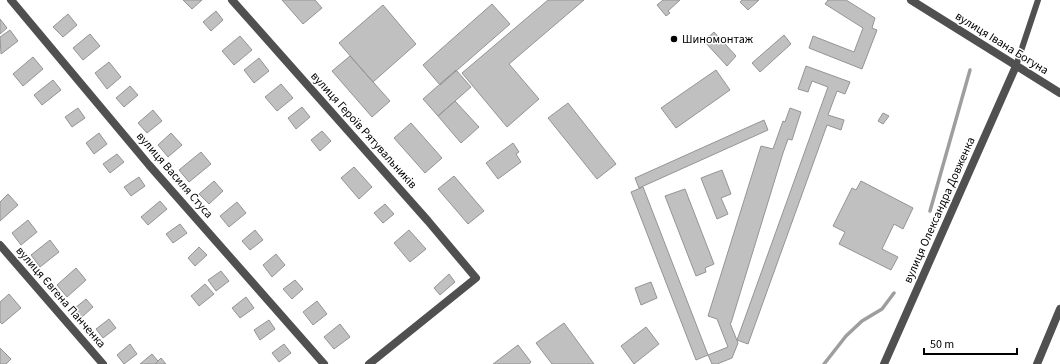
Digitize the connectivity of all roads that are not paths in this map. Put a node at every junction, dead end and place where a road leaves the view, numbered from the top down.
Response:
1 (11, 0) edge
2 (232, 0) edge
3 (911, 0) edge
4 (1038, 0) edge
5 (1016, 66) junction
6 (1060, 93) edge
7 (0, 245) edge
8 (1060, 309) edge
9 (103, 364) edge
10 (324, 364) edge
11 (369, 364) edge
12 (884, 364) edge
13 (1036, 364) edge

1 - 10 street, вулиця Василя Стуса
2 - 11 street, вулиця Героїв Рятувальників
3 - 5 street, вулиця Івана Богуна
4 - 5 lane
5 - 6 street, вулиця Івана Богуна
5 - 12 street, вулиця Олександра Довженка
7 - 9 street, вулиця Євгена Панченка
8 - 13 street

